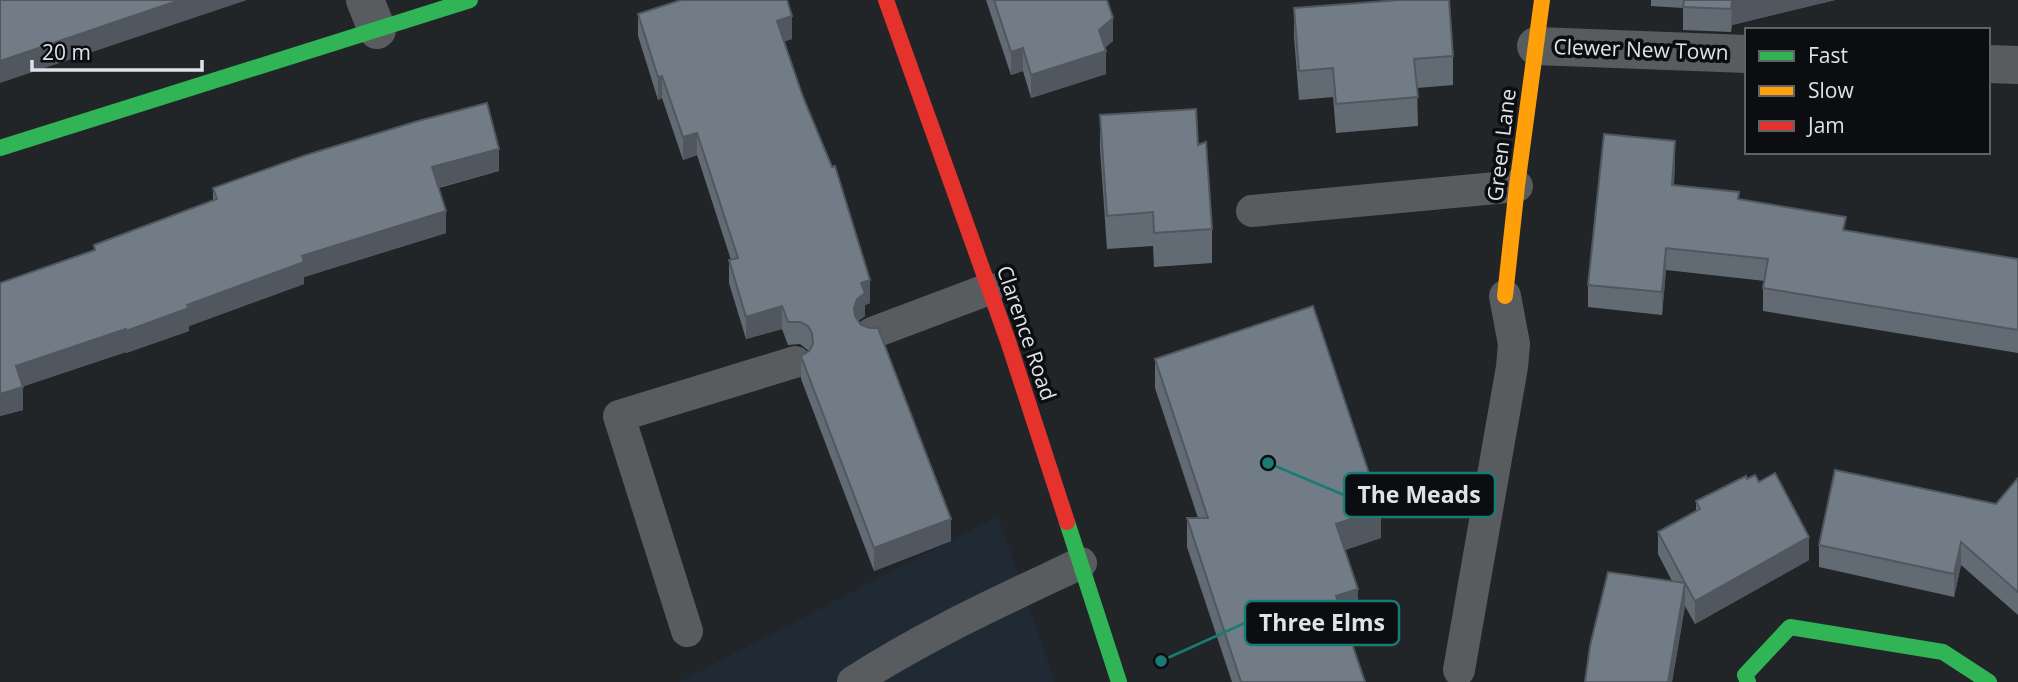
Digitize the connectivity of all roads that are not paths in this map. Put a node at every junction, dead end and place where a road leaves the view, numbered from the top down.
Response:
1 (471, 0) edge
2 (886, 0) edge
3 (1542, 0) edge
4 (371, 15) edge
5 (1536, 46) junction
6 (1745, 54) edge
7 (1990, 64) edge
8 (2018, 65) edge
9 (0, 148) edge
10 (1517, 186) junction
11 (1252, 211) dead end
12 (989, 289) junction
13 (1505, 296) joint
14 (872, 333) edge
15 (795, 362) dead end
16 (1081, 563) junction
17 (687, 631) dead end
18 (1459, 670) dead end
19 (853, 682) edge
20 (1119, 682) edge
21 (1748, 682) edge
22 (1989, 682) edge

1 - 4 street
2 - 12 street, Clarence Road
3 - 5 street, Green Lane
4 - 9 street
5 - 6 street, Clewer New Town
5 - 10 street, Green Lane
7 - 8 street
10 - 11 lane
10 - 13 street, Green Lane
12 - 14 lane
12 - 16 street, Clarence Road
13 - 18 lane
15 - 17 lane
16 - 19 lane
16 - 20 street, Clarence Road
21 - 22 street

